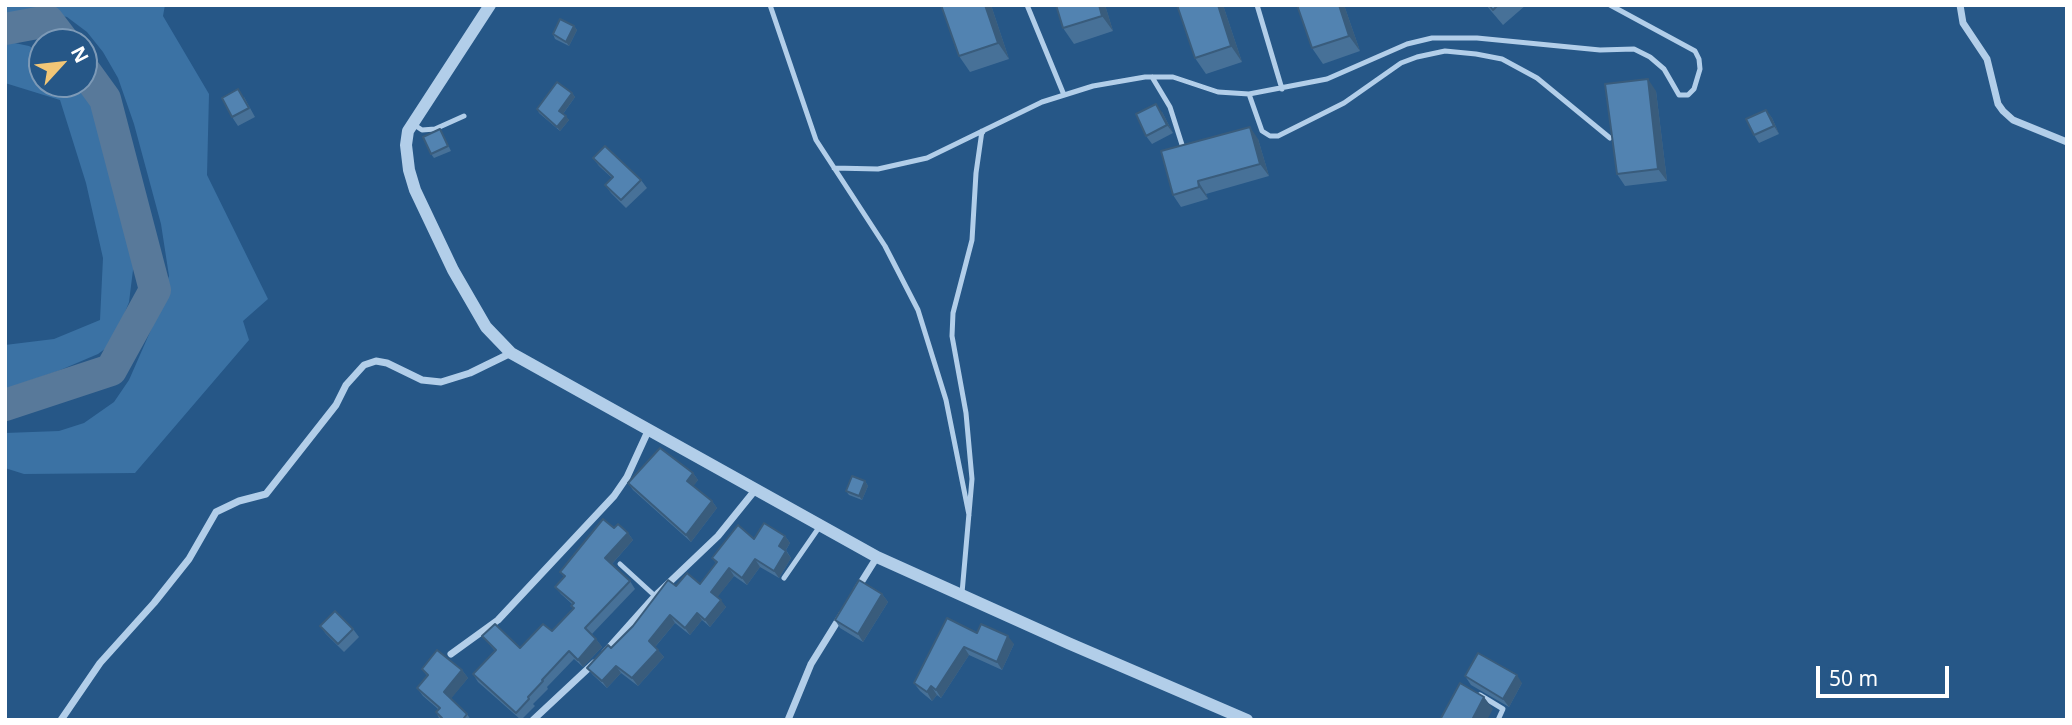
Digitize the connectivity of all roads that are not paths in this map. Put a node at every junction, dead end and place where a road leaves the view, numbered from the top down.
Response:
1 (490, 5) edge
2 (770, 5) edge
3 (1027, 5) edge
4 (1258, 5) edge
5 (1610, 5) edge
6 (1959, 5) edge
7 (1152, 77) junction
8 (1282, 89) junction
9 (1249, 94) junction
10 (1064, 95) junction
11 (464, 116) dead end
12 (413, 124) junction
13 (983, 131) junction
14 (1610, 138) edge
15 (2067, 142) edge
16 (1185, 154) edge
17 (834, 168) junction
18 (511, 353) junction
19 (649, 429) junction
20 (756, 489) junction
21 (969, 515) junction
22 (820, 526) junction
23 (877, 557) junction
24 (620, 564) dead end
25 (784, 578) dead end
26 (855, 592) edge
27 (655, 596) junction
28 (962, 596) junction
29 (848, 604) edge
30 (452, 654) dead end
31 (1472, 691) edge
32 (61, 720) edge
33 (533, 720) edge
34 (788, 720) edge
35 (1247, 720) edge
36 (1498, 720) edge

1 - 12 street
2 - 17 lane
3 - 10 lane
4 - 8 lane
5 - 8 lane
6 - 15 street
7 - 9 lane
7 - 10 lane
7 - 16 lane
8 - 9 lane
9 - 14 lane
10 - 13 lane
11 - 12 lane
12 - 18 street
13 - 17 lane
13 - 21 lane
17 - 21 lane
18 - 19 street
18 - 32 street
19 - 20 street
19 - 30 street
20 - 22 street
20 - 27 street
21 - 28 lane
22 - 23 street
22 - 25 lane
23 - 26 street
23 - 28 street
24 - 27 lane
27 - 33 street
28 - 35 street
29 - 34 street
31 - 36 lane

